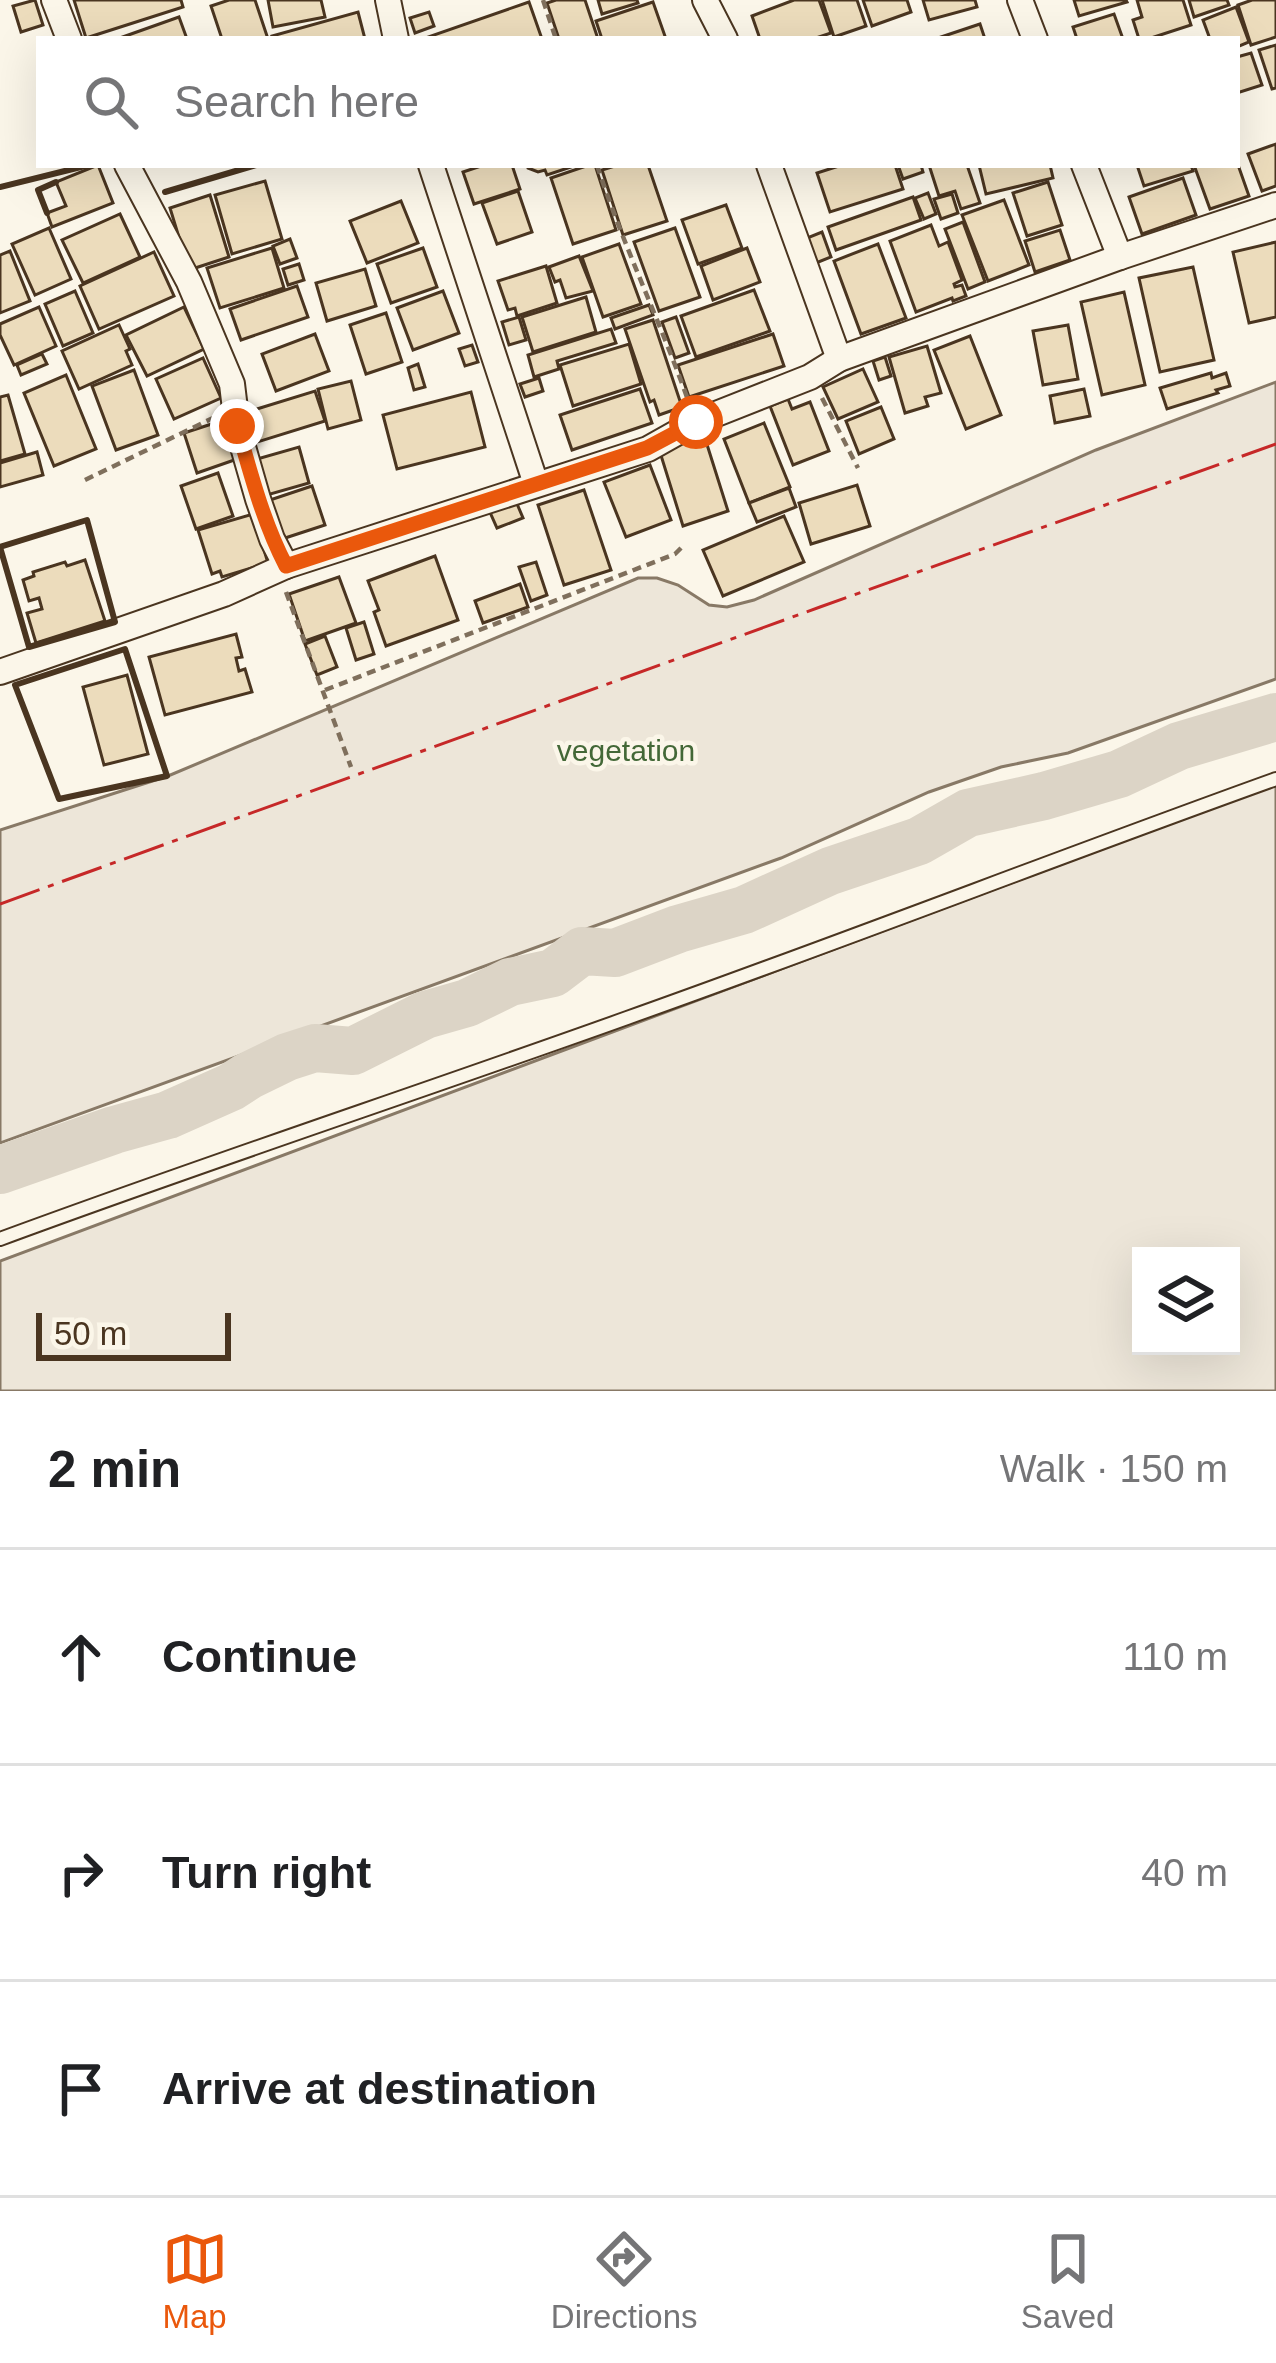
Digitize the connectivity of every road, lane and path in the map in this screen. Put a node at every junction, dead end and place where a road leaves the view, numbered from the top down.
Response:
1 (54, 0) edge
2 (388, 0) edge
3 (543, 0) edge
4 (705, 0) edge
5 (1020, 0) edge
6 (68, 36) edge
7 (395, 36) edge
8 (555, 36) edge
9 (723, 36) edge
10 (1034, 36) edge
11 (130, 168) edge
12 (432, 168) edge
13 (598, 168) edge
14 (771, 168) edge
15 (1085, 168) edge
16 (1276, 205) edge
17 (1120, 257) junction
18 (839, 359) junction
19 (810, 377) junction
20 (235, 409) junction
21 (696, 422) junction
22 (858, 468) dead end
23 (85, 480) dead end
24 (536, 484) junction
25 (682, 547) dead end
26 (282, 568) junction
27 (0, 672) edge
28 (325, 690) junction
29 (351, 766) dead end
30 (1276, 779) edge
31 (0, 1239) edge

1 - 6 street
2 - 7 street
3 - 8 path
4 - 9 street
5 - 10 street
11 - 20 street
12 - 24 street
13 - 21 path
14 - 18 street
15 - 17 street
16 - 17 street
17 - 18 street
18 - 19 street
19 - 21 street
19 - 22 path
20 - 23 path
20 - 26 street
21 - 24 street
24 - 26 street
25 - 28 path
26 - 27 street
26 - 28 path
28 - 29 path
30 - 31 lane

